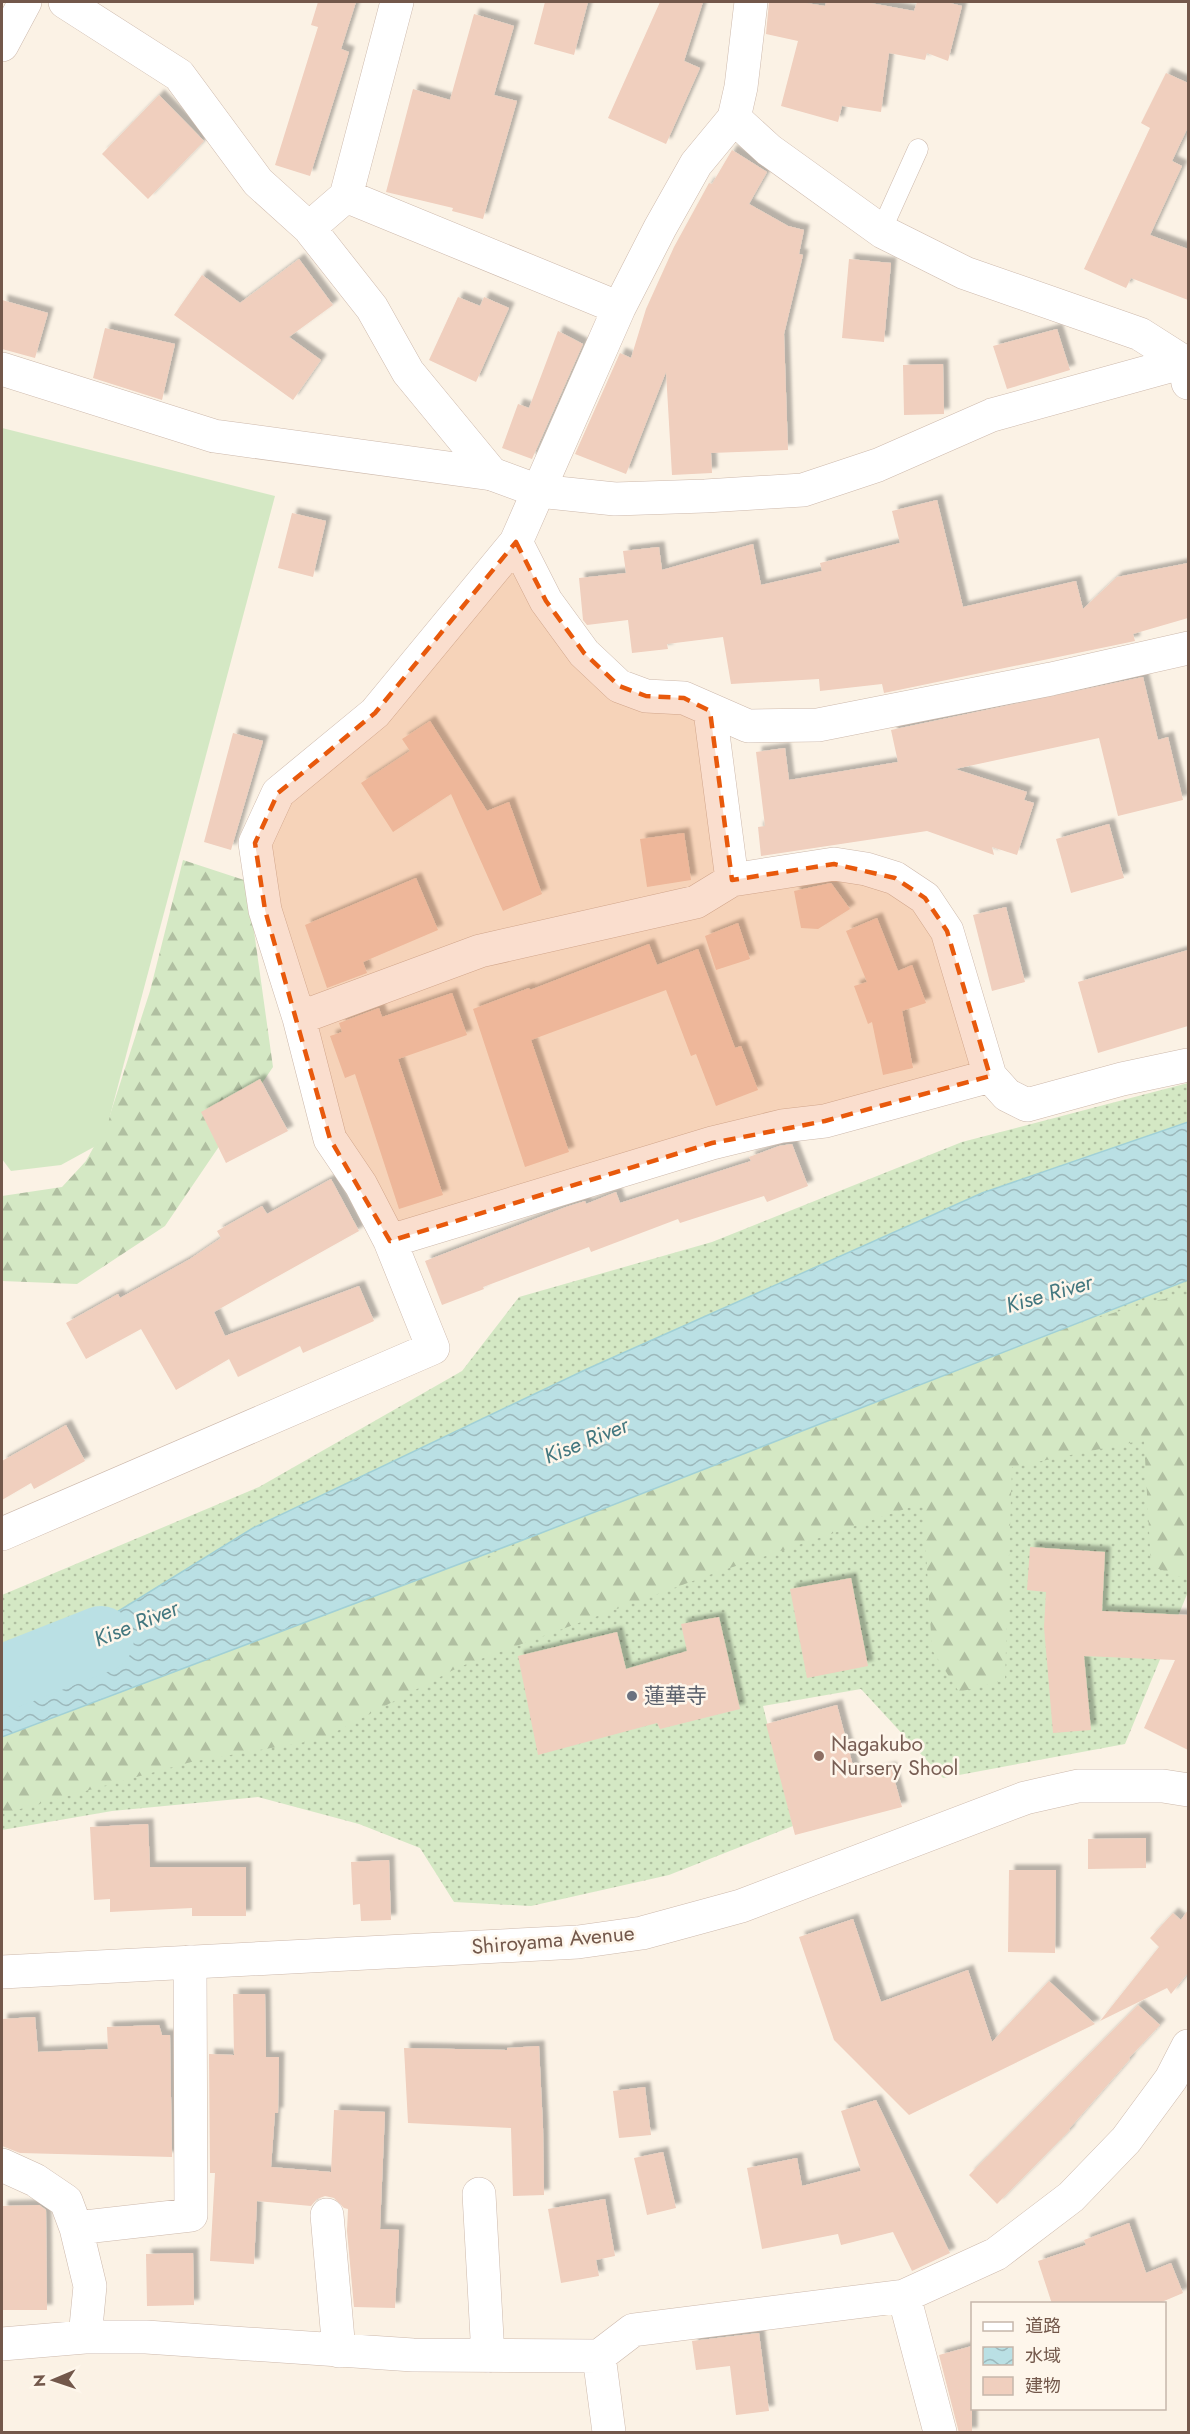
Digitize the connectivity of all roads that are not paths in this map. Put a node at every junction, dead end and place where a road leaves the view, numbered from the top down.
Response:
1 (25, 2) edge
2 (65, 2) edge
3 (397, 2) edge
4 (752, 2) edge
5 (2, 45) edge
6 (734, 118) junction
7 (918, 149) dead end
8 (346, 196) junction
9 (309, 228) junction
10 (881, 231) junction
11 (619, 308) junction
12 (2, 369) edge
13 (1187, 370) edge
14 (492, 474) junction
15 (538, 491) junction
16 (516, 542) junction
17 (1188, 648) edge
18 (710, 711) junction
19 (732, 880) junction
20 (299, 1018) junction
21 (1188, 1065) edge
22 (990, 1076) junction
23 (390, 1241) junction
24 (2, 1534) edge
25 (1188, 1790) edge
26 (190, 1962) junction
27 (2, 1972) edge
28 (1188, 2046) edge
29 (1180, 2085) edge
30 (2, 2164) edge
31 (479, 2193) dead end
32 (327, 2215) dead end
33 (76, 2228) junction
34 (904, 2296) junction
35 (85, 2337) junction
36 (2, 2344) edge
37 (339, 2351) junction
38 (488, 2356) junction
39 (599, 2356) junction
40 (609, 2433) edge
41 (940, 2433) edge

1 - 5 street
2 - 9 street
3 - 8 street
4 - 6 street
6 - 10 street
6 - 11 street
7 - 10 lane
8 - 9 street
8 - 11 street
9 - 14 street
10 - 13 street
11 - 15 street
12 - 14 street
13 - 15 street
14 - 15 street
15 - 16 street
16 - 18 street
16 - 20 street
17 - 18 street
18 - 19 street
19 - 20 street
19 - 22 street
20 - 23 street
21 - 22 street
22 - 23 street
23 - 24 street
25 - 26 street, Shiroyama Avenue
26 - 27 street, Shiroyama Avenue
26 - 33 street
28 - 29 street
29 - 34 street
30 - 33 street
31 - 38 street
32 - 37 street
33 - 35 street
34 - 39 street
34 - 41 street
35 - 36 street
35 - 37 street
37 - 38 street
38 - 39 street
39 - 40 street

